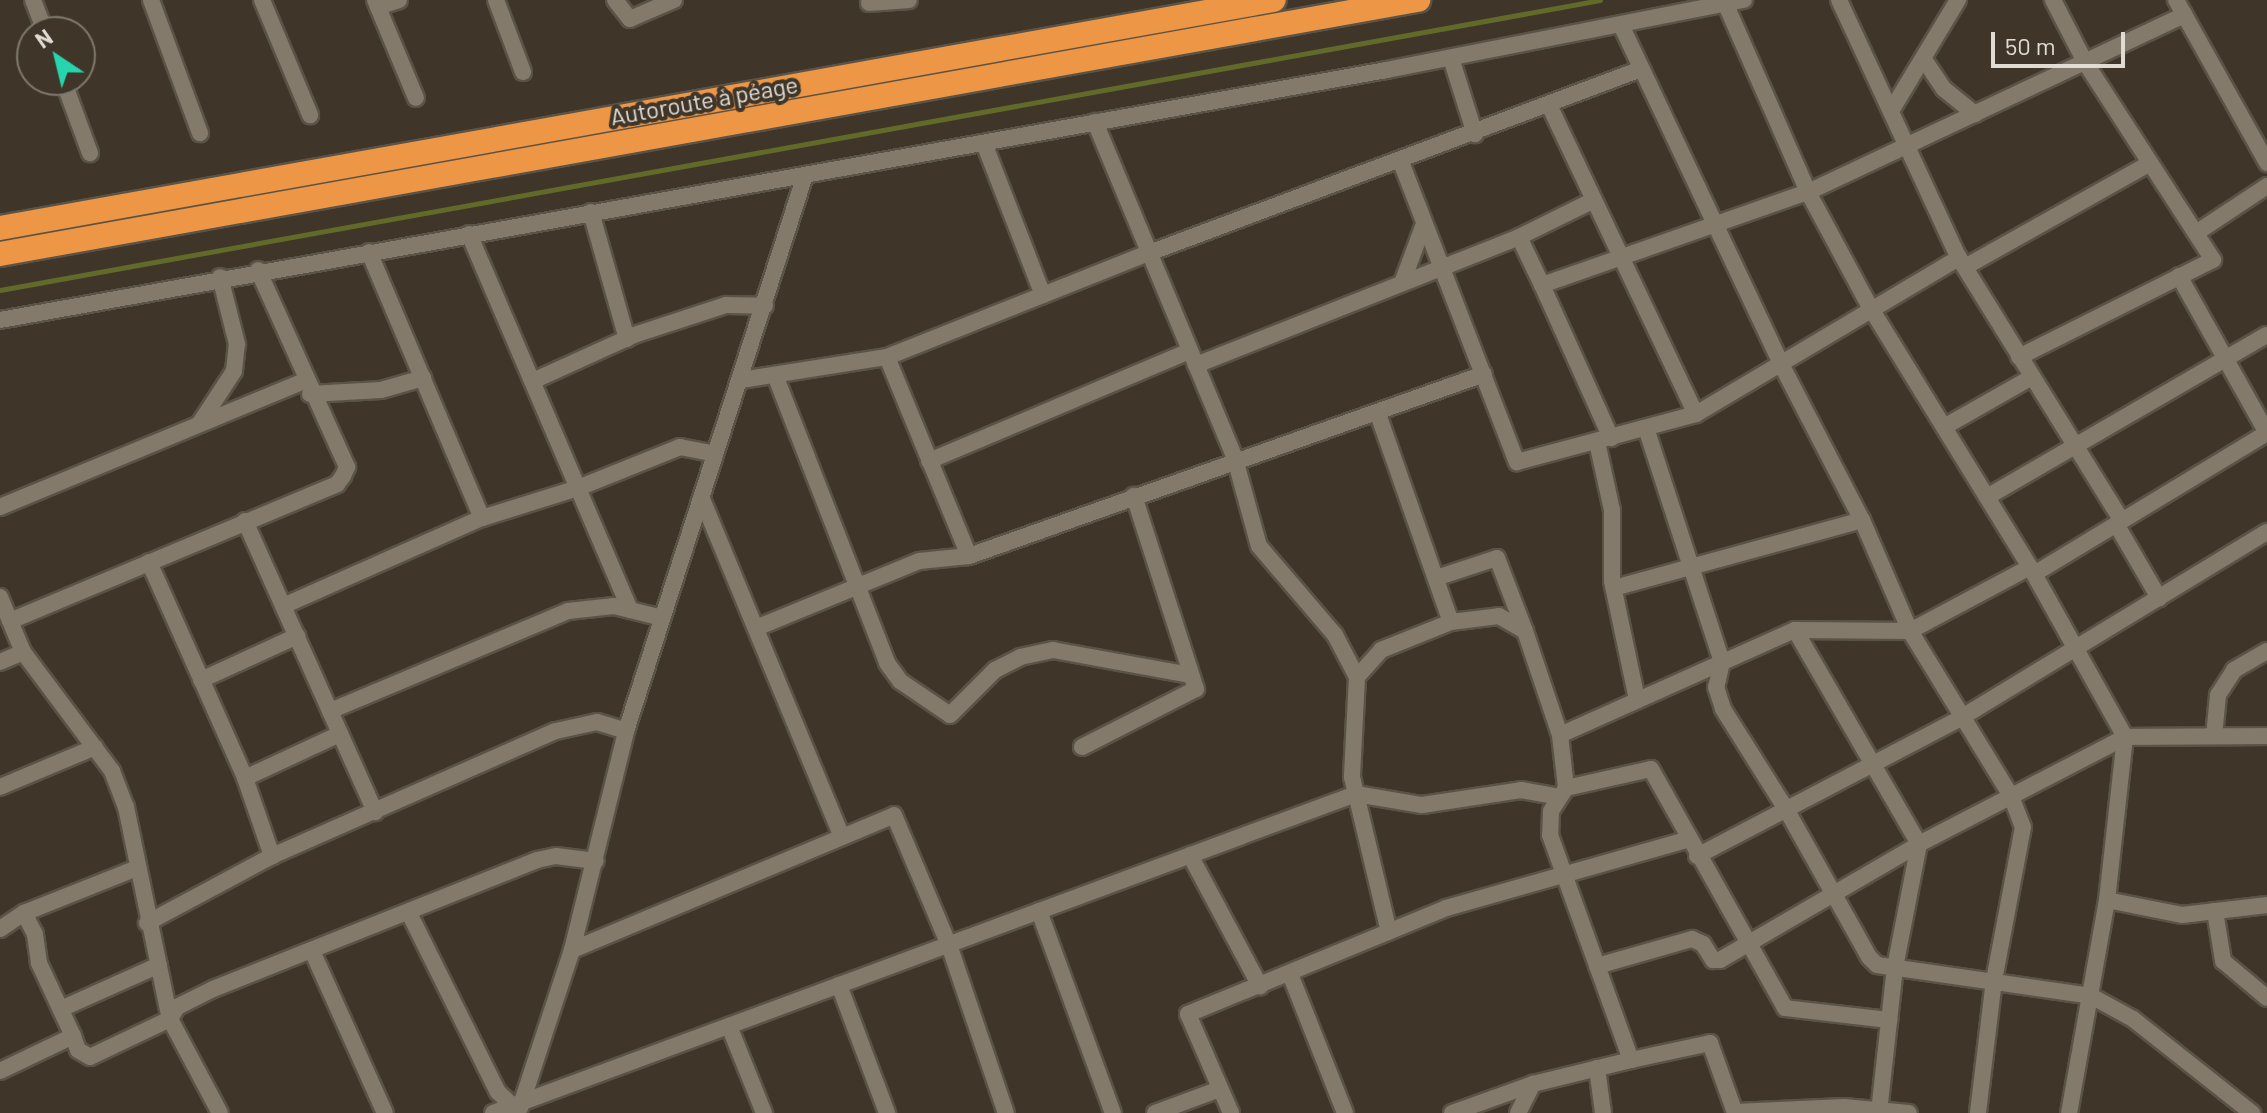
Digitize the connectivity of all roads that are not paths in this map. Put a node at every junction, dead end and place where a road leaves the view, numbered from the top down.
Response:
1 (151, 0) edge
2 (262, 0) edge
3 (399, 0) edge
4 (496, 0) edge
5 (615, 0) edge
6 (674, 0) edge
7 (909, 0) edge
8 (1274, 0) edge
9 (1418, 0) edge
10 (1744, 0) edge
11 (1839, 0) edge
12 (1958, 0) edge
13 (2053, 0) edge
14 (869, 3) dead end
15 (377, 4) edge
16 (1726, 5) junction
17 (2180, 8) edge
18 (1621, 25) junction
19 (1451, 58) junction
20 (1925, 61) junction
21 (2085, 62) junction
22 (1641, 69) junction
23 (523, 72) dead end
24 (69, 96) edge
25 (416, 98) dead end
26 (1549, 105) junction
27 (1891, 111) junction
28 (1975, 114) junction
29 (310, 115) dead end
30 (1095, 122) junction
31 (200, 133) dead end
32 (1475, 134) junction
33 (984, 143) junction
34 (1907, 146) junction
35 (90, 153) dead end
36 (1401, 162) junction
37 (2150, 163) junction
38 (2267, 163) edge
39 (805, 175) junction
40 (2267, 186) edge
41 (1808, 192) junction
42 (1592, 201) junction
43 (591, 212) junction
44 (1424, 224) junction
45 (1715, 227) junction
46 (0, 228) edge
47 (2196, 233) junction
48 (469, 234) junction
49 (1519, 237) junction
50 (369, 252) junction
51 (1149, 253) junction
52 (0, 254) edge
53 (1617, 257) junction
54 (1962, 262) junction
55 (1440, 268) junction
56 (258, 270) junction
57 (2179, 276) junction
58 (220, 277) junction
59 (1402, 283) junction
60 (1542, 285) junction
61 (1043, 295) junction
62 (765, 306) junction
63 (1870, 307) junction
64 (0, 320) edge
65 (2267, 335) edge
66 (627, 339) junction
67 (887, 357) junction
68 (2019, 357) junction
69 (1193, 358) junction
70 (2225, 358) junction
71 (1781, 364) junction
72 (1484, 374) junction
73 (775, 375) junction
74 (2032, 377) junction
75 (423, 378) junction
76 (535, 380) junction
77 (741, 380) junction
78 (307, 388) junction
79 (1378, 414) junction
80 (1696, 414) junction
81 (199, 425) junction
82 (1944, 427) junction
83 (1646, 428) junction
84 (2267, 433) edge
85 (1604, 440) junction
86 (2075, 445) junction
87 (715, 454) junction
88 (1235, 459) junction
89 (929, 461) junction
90 (578, 488) junction
91 (1134, 496) junction
92 (1987, 497) junction
93 (702, 499) junction
94 (0, 507) edge
95 (482, 518) junction
96 (1862, 520) junction
97 (245, 521) junction
98 (2119, 523) junction
99 (2267, 532) edge
100 (969, 556) junction
101 (149, 562) junction
102 (1690, 566) junction
103 (2032, 570) junction
104 (1436, 578) junction
105 (858, 587) junction
106 (1614, 588) junction
107 (0, 597) edge
108 (2159, 598) junction
109 (283, 606) junction
110 (630, 610) junction
111 (662, 618) junction
112 (10, 621) junction
113 (1451, 622) junction
114 (756, 628) junction
115 (1795, 630) junction
116 (1525, 631) junction
117 (1910, 631) junction
118 (297, 636) junction
119 (2076, 649) junction
120 (2267, 651) edge
121 (23, 652) junction
122 (0, 662) edge
123 (1722, 662) junction
124 (1191, 675) junction
125 (1357, 677) junction
126 (201, 680) junction
127 (1637, 700) junction
128 (330, 711) junction
129 (1959, 719) junction
130 (626, 731) junction
131 (340, 734) junction
132 (1560, 735) junction
133 (2214, 736) junction
134 (2267, 736) edge
135 (2125, 737) junction
136 (95, 747) junction
137 (1082, 747) dead end
138 (1870, 765) junction
139 (245, 778) junction
140 (0, 787) edge
141 (1563, 793) junction
142 (1356, 794) junction
143 (2011, 796) junction
144 (1786, 809) junction
145 (375, 812) junction
146 (841, 835) junction
147 (1687, 840) junction
148 (1919, 844) junction
149 (1190, 855) junction
150 (272, 856) junction
151 (1697, 856) junction
152 (596, 861) junction
153 (137, 868) junction
154 (1564, 875) junction
155 (1834, 892) junction
156 (2107, 900) junction
157 (2267, 905) edge
158 (1039, 911) junction
159 (2215, 911) junction
160 (24, 913) junction
161 (409, 913) junction
162 (147, 923) junction
163 (0, 929) edge
164 (1389, 932) junction
165 (1749, 943) junction
166 (949, 945) junction
167 (572, 950) junction
168 (313, 953) junction
169 (159, 965) junction
170 (1597, 966) junction
171 (1895, 967) junction
172 (1290, 974) junction
173 (1994, 980) junction
174 (839, 985) junction
175 (1260, 986) junction
176 (2091, 996) junction
177 (2267, 998) edge
178 (63, 1008) junction
179 (170, 1019) junction
180 (1889, 1020) junction
181 (729, 1026) junction
182 (73, 1036) junction
183 (1631, 1060) junction
184 (1597, 1068) junction
185 (0, 1071) edge
186 (1533, 1084) junction
187 (1220, 1089) junction
188 (508, 1109) edge
189 (1003, 1112) edge
190 (1879, 1112) edge
191 (220, 1113) edge
192 (385, 1113) edge
193 (764, 1113) edge
194 (887, 1113) edge
195 (1113, 1113) edge
196 (1155, 1113) edge
197 (1231, 1113) edge
198 (1345, 1113) edge
199 (1452, 1113) edge
200 (1518, 1113) edge
201 (1603, 1113) edge
202 (1735, 1113) edge
203 (1909, 1113) edge
204 (1978, 1113) edge
205 (2069, 1113) edge
206 (2252, 1113) edge

1 - 31 street
2 - 29 street
3 - 15 street
4 - 23 street
5 - 6 street
7 - 14 street
8 - 46 highway
9 - 52 highway, Autoroute à péage
10 - 16 street
11 - 27 street
12 - 20 street
13 - 21 street
15 - 25 street
16 - 18 street
16 - 41 street
17 - 21 street
17 - 38 street
18 - 19 street
18 - 22 street
19 - 30 street
19 - 32 street
20 - 27 street
20 - 28 street
21 - 28 street
21 - 37 street
22 - 26 street
22 - 45 street
24 - 35 street
26 - 32 street
26 - 42 street
27 - 34 street
28 - 34 street
30 - 33 street
30 - 51 street
32 - 36 street
33 - 39 street
33 - 61 street
34 - 41 street
34 - 54 street
36 - 44 street
36 - 51 street
37 - 47 street
37 - 54 street
39 - 43 street
39 - 62 street
40 - 47 street
41 - 45 street
41 - 63 street
42 - 49 street
42 - 53 street
43 - 48 street
43 - 66 street
44 - 55 street
44 - 59 street
45 - 53 street
45 - 71 street
47 - 57 street
48 - 50 street
48 - 76 street
49 - 55 street
49 - 60 street
50 - 56 street
50 - 75 street
51 - 61 street
51 - 69 street
53 - 60 street
53 - 80 street
54 - 63 street
54 - 68 street
55 - 59 street
55 - 72 street
56 - 58 street
56 - 78 street
57 - 68 street
57 - 70 street
58 - 64 street
58 - 81 street
59 - 69 street
60 - 85 street
61 - 67 street
62 - 66 street
62 - 77 street
63 - 71 street
63 - 82 street
65 - 70 street
66 - 76 street
67 - 73 street
67 - 89 street
68 - 74 street
69 - 88 street
69 - 89 street
70 - 84 street
70 - 86 street
71 - 80 street
71 - 96 street
72 - 79 street
72 - 85 street
73 - 77 street
73 - 105 street
74 - 82 street
74 - 86 street
75 - 78 street
75 - 95 street
76 - 90 street
77 - 87 street
78 - 81 street
78 - 97 street
79 - 88 street
79 - 104 street
80 - 83 street
81 - 94 street
82 - 92 street
83 - 85 street
83 - 102 street
84 - 98 street
85 - 106 street
86 - 92 street
86 - 98 street
87 - 90 street
87 - 93 street
88 - 91 street
88 - 125 street
89 - 100 street
90 - 95 street
90 - 110 street
91 - 100 street
91 - 124 street
92 - 103 street
93 - 111 street
93 - 114 street
95 - 109 street
96 - 102 street
96 - 117 street
97 - 101 street
97 - 109 street
98 - 103 street
98 - 108 street
99 - 108 street
100 - 105 street
101 - 112 street
101 - 126 street
102 - 106 street
102 - 123 street
103 - 117 street
103 - 119 street
104 - 113 street
104 - 116 street
105 - 114 street
105 - 124 street
106 - 127 street
107 - 112 street
108 - 119 street
109 - 118 street
110 - 111 street
110 - 128 street
111 - 130 street
112 - 121 street
113 - 116 street
113 - 125 street
114 - 146 street
115 - 117 street
115 - 123 street
115 - 138 street
116 - 132 street
117 - 129 street
118 - 126 street
118 - 128 street
119 - 129 street
119 - 135 street
120 - 133 street
121 - 122 street
121 - 136 street
123 - 127 street
123 - 144 street
124 - 137 street
125 - 142 street
126 - 139 street
127 - 132 street
128 - 131 street
129 - 138 street
129 - 143 street
130 - 145 street
130 - 152 street
131 - 139 street
131 - 145 street
132 - 141 street
133 - 134 street
133 - 135 street
135 - 143 street
135 - 156 street
136 - 140 street
136 - 153 street
138 - 144 street
138 - 148 street
139 - 150 street
141 - 142 street
141 - 147 street
141 - 154 street
142 - 149 street
142 - 164 street
143 - 148 street
143 - 173 street
144 - 151 street
144 - 155 street
145 - 150 street
146 - 166 street
146 - 167 street
147 - 151 street
147 - 154 street
148 - 155 street
148 - 171 street
149 - 158 street
149 - 175 street
150 - 162 street
151 - 165 street
152 - 161 street
152 - 167 street
153 - 160 street
153 - 162 street
154 - 164 street
154 - 170 street
155 - 165 street
155 - 171 street
156 - 159 street
156 - 176 street
157 - 159 street
158 - 166 street
158 - 195 street
159 - 177 street
160 - 163 street
160 - 178 street
161 - 168 street
161 - 188 street
162 - 169 street
164 - 172 street
165 - 170 street
165 - 180 street
166 - 174 street
166 - 189 street
167 - 188 street
168 - 179 street
168 - 192 street
169 - 178 street
169 - 179 street
170 - 183 street
171 - 173 street
171 - 180 street
172 - 175 street
172 - 198 street
173 - 176 street
173 - 204 street
174 - 181 street
174 - 194 street
175 - 187 street
176 - 205 street
176 - 206 street
178 - 182 street
179 - 182 street
179 - 191 street
180 - 190 street
181 - 188 street
181 - 193 street
182 - 185 street
183 - 184 street
183 - 202 street
184 - 186 street
184 - 201 street
186 - 199 street
186 - 200 street
187 - 196 street
187 - 197 street
190 - 202 street
190 - 203 street

